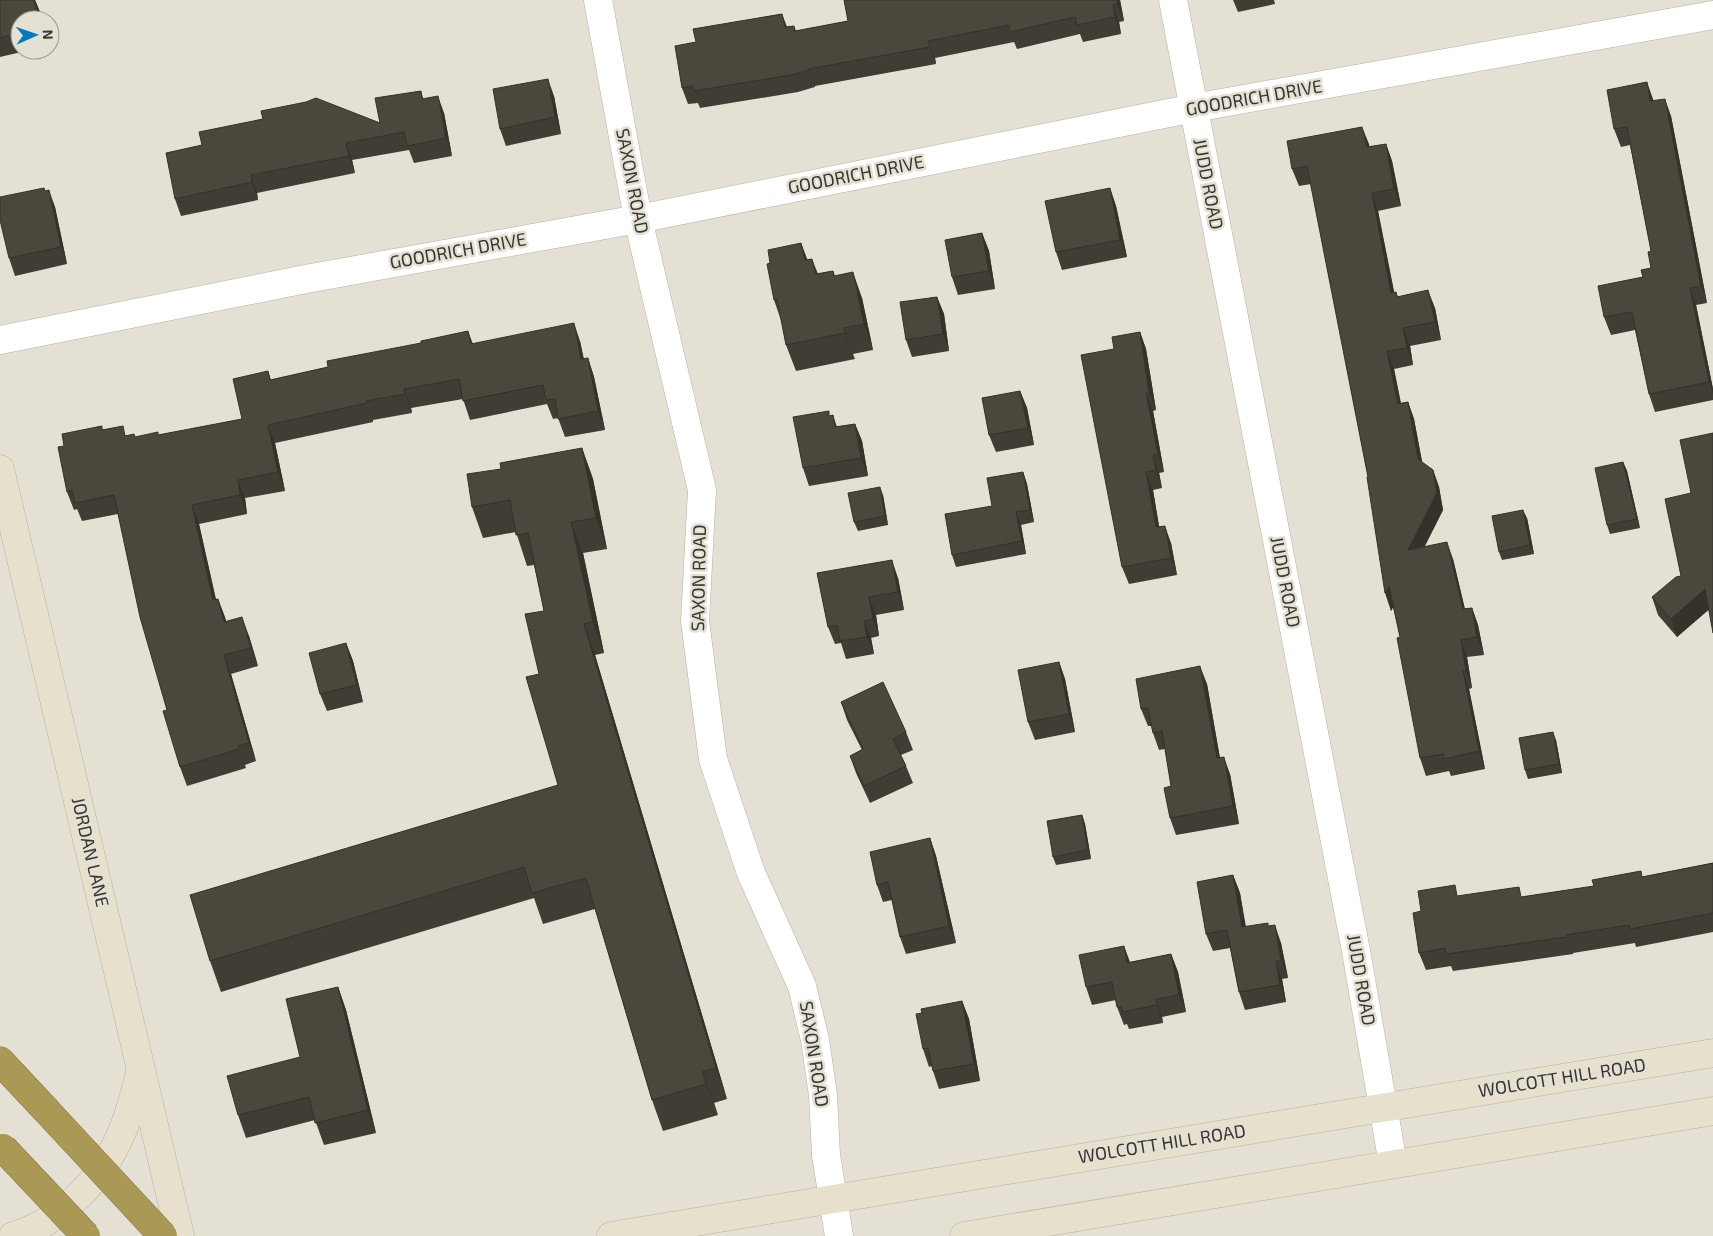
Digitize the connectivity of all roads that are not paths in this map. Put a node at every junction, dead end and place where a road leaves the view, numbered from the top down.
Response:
1 (598, 0) edge
2 (1173, 0) edge
3 (1713, 15) edge
4 (1194, 108) junction
5 (638, 218) junction
6 (0, 340) edge
7 (0, 469) edge
8 (1713, 1052) edge
9 (0, 1061) edge
10 (141, 1068) junction
11 (1383, 1108) junction
12 (1713, 1111) edge
13 (2, 1146) edge
14 (1393, 1164) junction
15 (833, 1199) junction
16 (14, 1236) edge
17 (86, 1236) edge
18 (163, 1236) edge
19 (180, 1236) edge
20 (611, 1236) edge
21 (839, 1236) edge
22 (964, 1236) edge

1 - 5 street, SAXON ROAD
2 - 4 street, JUDD ROAD
3 - 4 street, GOODRICH DRIVE
4 - 5 street, GOODRICH DRIVE
4 - 11 street, JUDD ROAD
5 - 6 street, GOODRICH DRIVE
5 - 15 street, SAXON ROAD
7 - 10 main road, JORDAN LANE
8 - 11 main road, WOLCOTT HILL ROAD
9 - 18 highway, bridge
10 - 16 main road
10 - 19 main road, JORDAN LANE
11 - 14 street, JUDD ROAD
11 - 15 main road, WOLCOTT HILL ROAD
12 - 14 main road
13 - 17 highway, bridge
14 - 22 main road
15 - 20 main road, WOLCOTT HILL ROAD
15 - 21 street, SAXON ROAD

